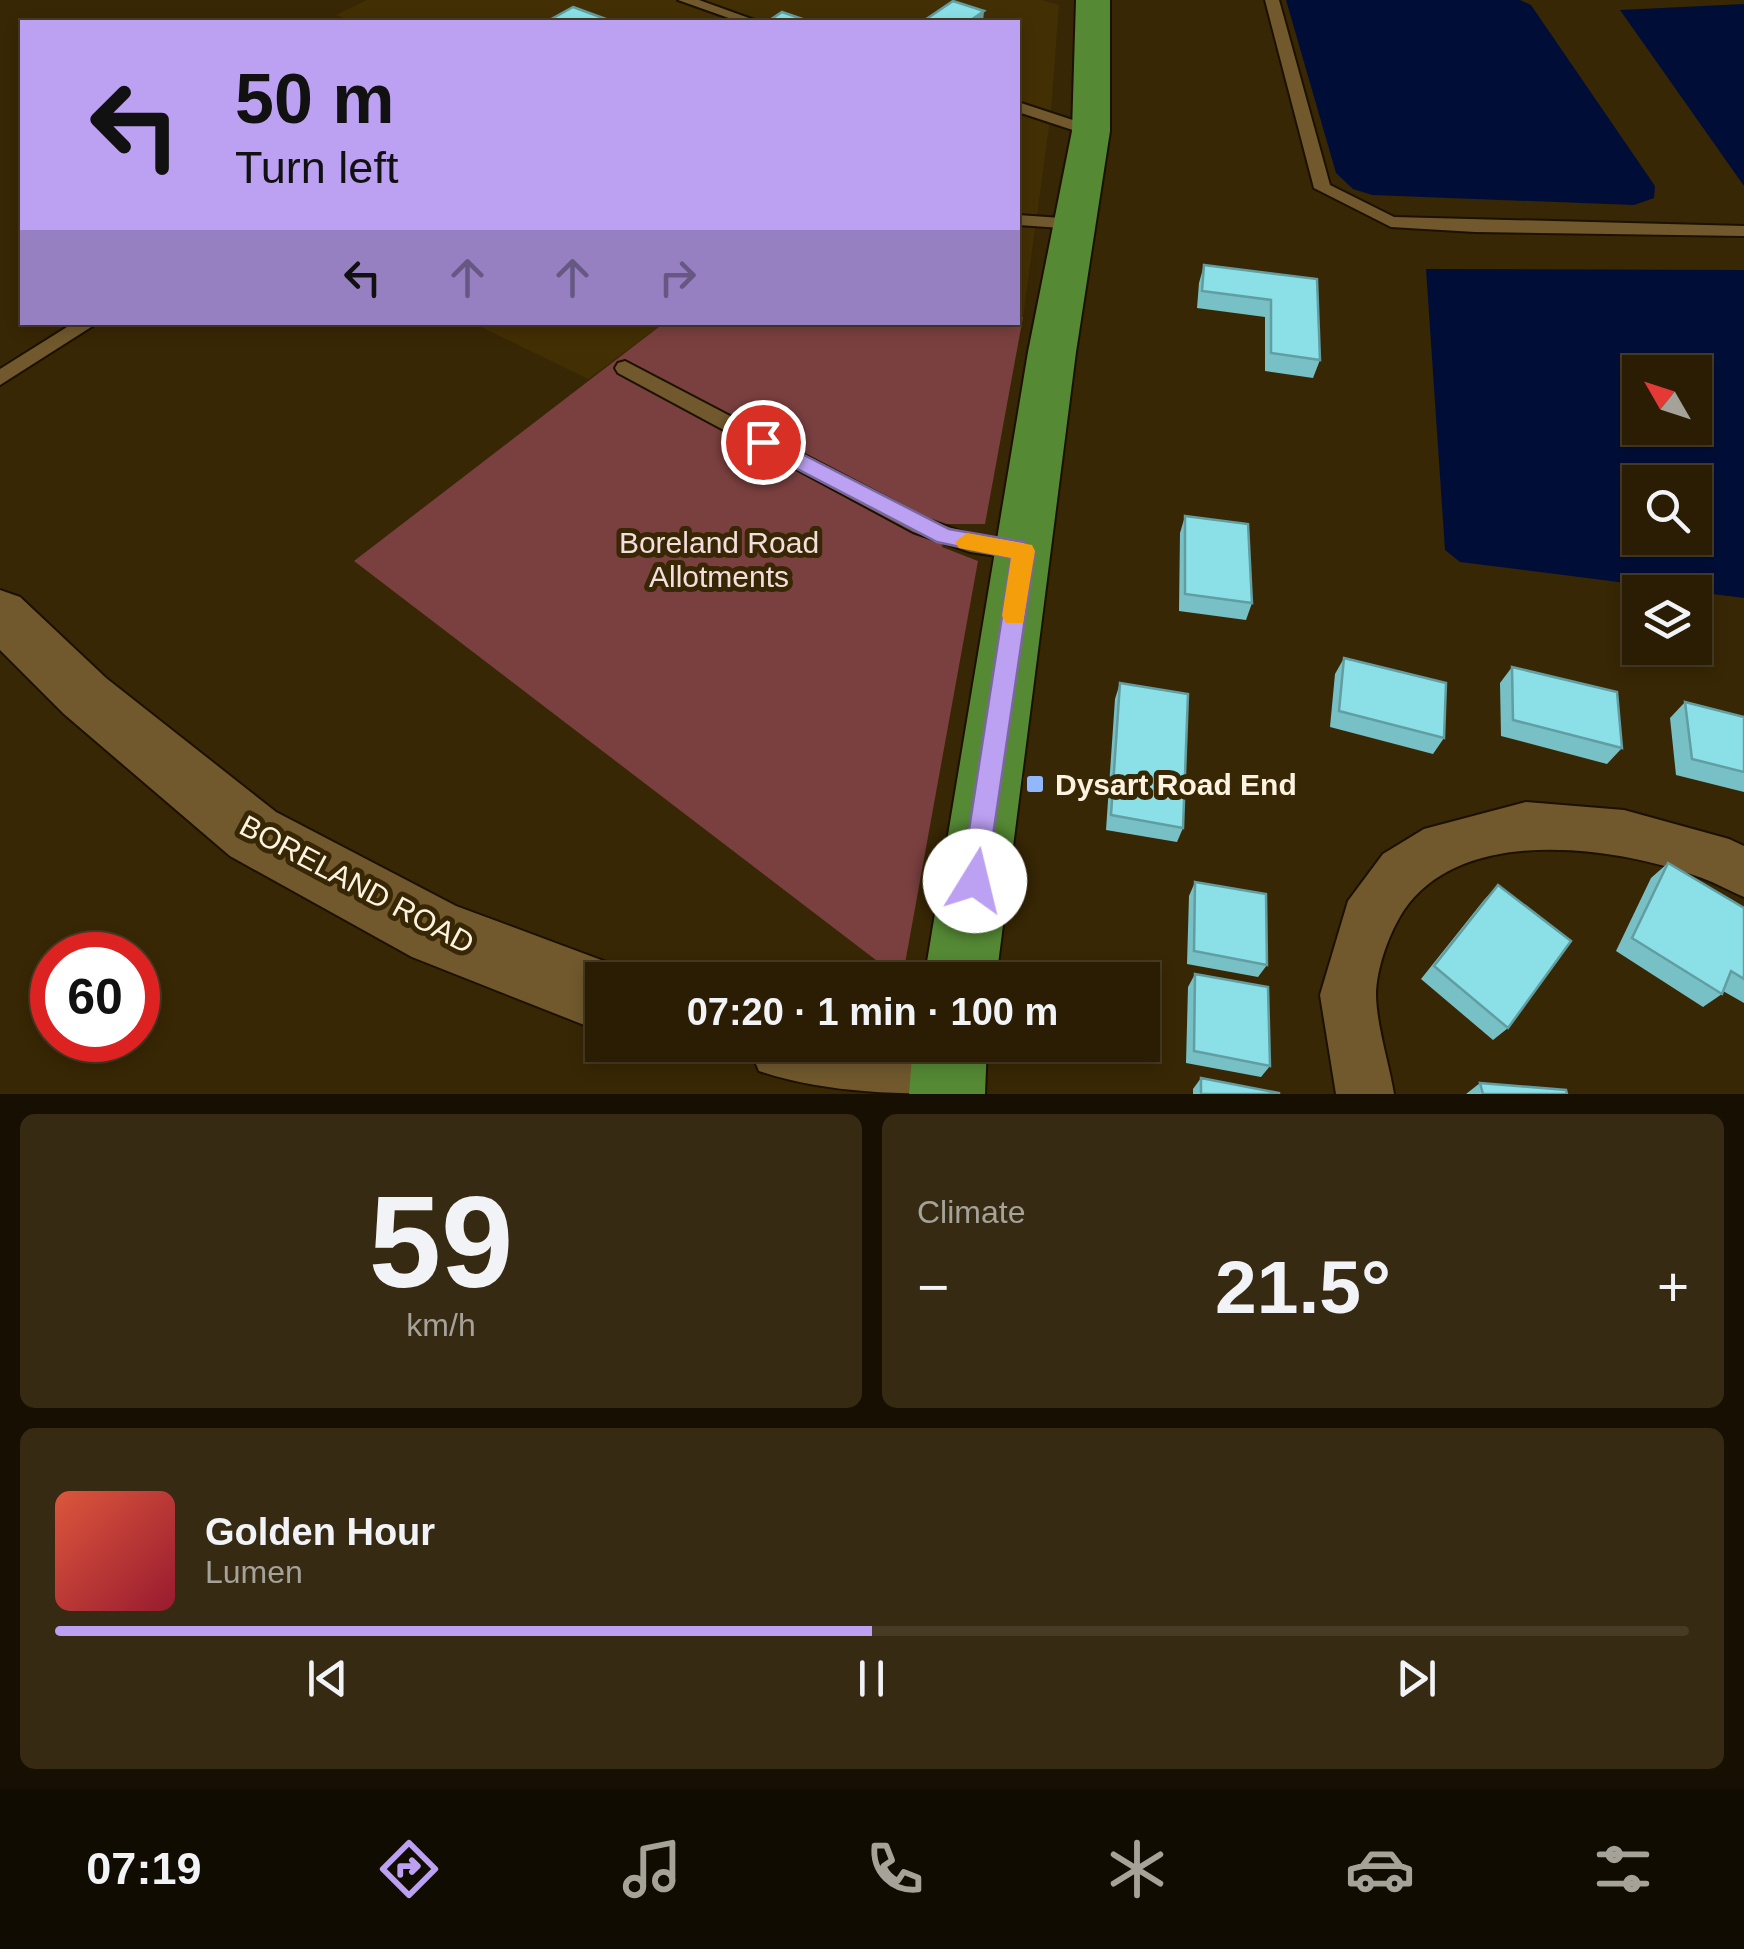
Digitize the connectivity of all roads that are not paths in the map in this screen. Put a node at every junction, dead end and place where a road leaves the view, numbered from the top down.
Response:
1 (685, 0) edge
2 (1093, 0) edge
3 (1272, 0) edge
4 (747, 20) edge
5 (1020, 109) edge
6 (1091, 131) junction
7 (1020, 220) edge
8 (1076, 224) junction
9 (1744, 231) edge
10 (85, 325) edge
11 (625, 368) dead end
12 (0, 378) edge
13 (1024, 551) junction
14 (0, 614) edge
15 (1744, 872) edge
16 (963, 962) edge
17 (585, 989) edge
18 (891, 1062) edge
19 (947, 1071) edge
20 (1365, 1094) edge

1 - 4 lane
2 - 6 main road
3 - 9 lane
5 - 6 lane
6 - 8 main road
7 - 8 lane
8 - 13 main road
10 - 12 lane
11 - 13 lane
13 - 16 main road
14 - 17 main road, BORELAND ROAD
15 - 20 street
18 - 19 main road

